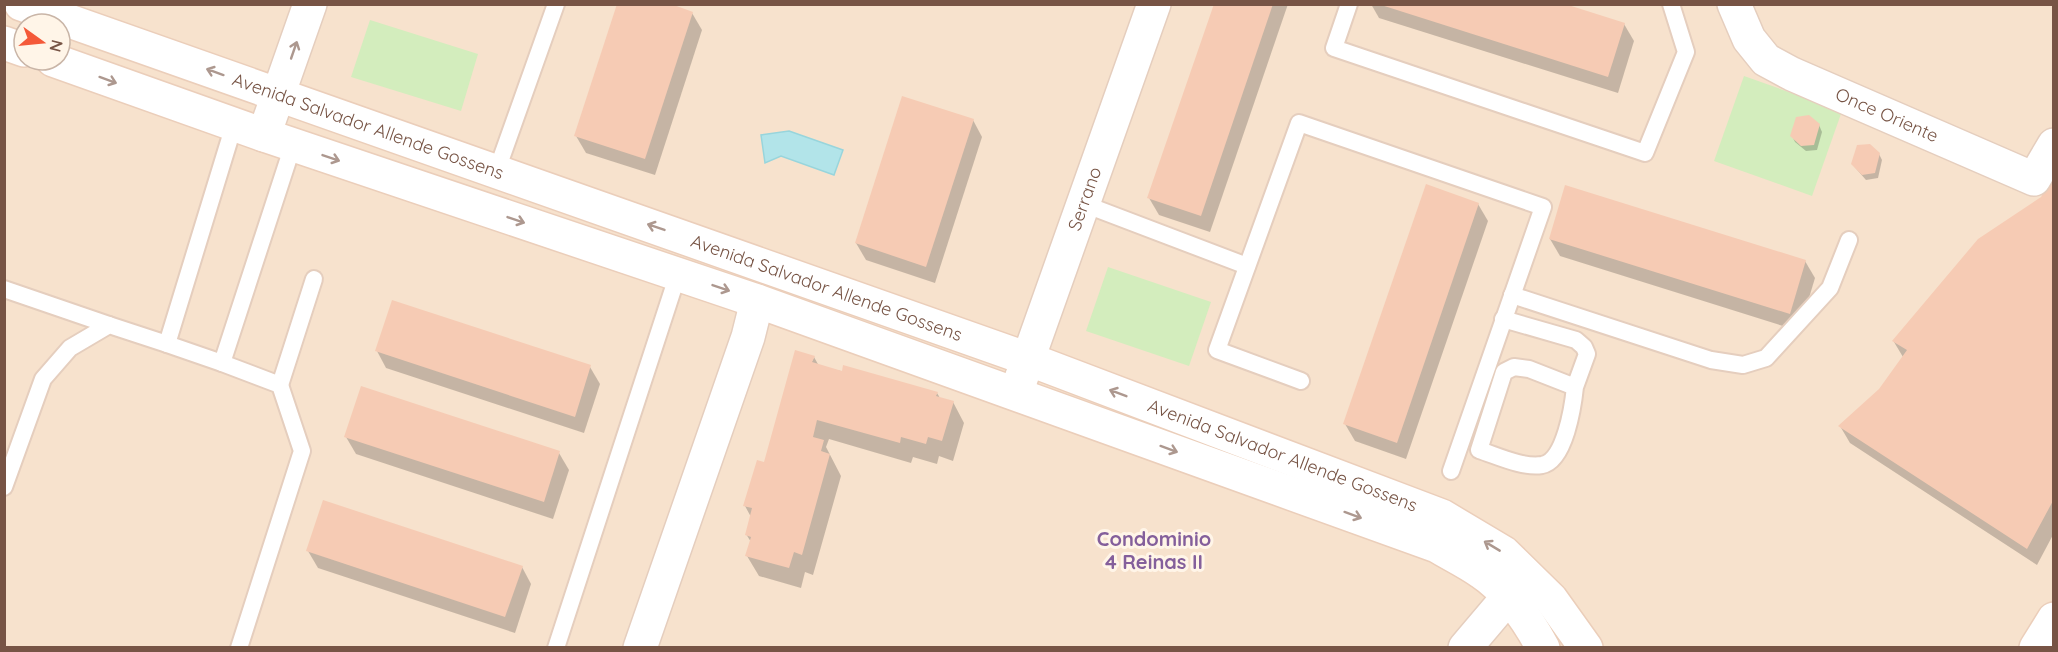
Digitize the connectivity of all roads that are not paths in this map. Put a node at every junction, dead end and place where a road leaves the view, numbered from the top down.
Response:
1 (21, 4) edge
2 (310, 4) edge
3 (556, 4) edge
4 (1154, 4) edge
5 (1349, 4) edge
6 (1671, 4) edge
7 (1734, 4) edge
8 (72, 67) edge
9 (279, 95) junction
10 (264, 135) junction
11 (2054, 145) edge
12 (496, 170) junction
13 (1084, 204) junction
14 (1849, 240) dead end
15 (1247, 267) junction
16 (678, 274) junction
17 (314, 279) dead end
18 (4, 289) edge
19 (1512, 295) junction
20 (757, 301) junction
21 (1503, 319) junction
22 (109, 325) junction
23 (167, 344) junction
24 (1028, 358) junction
25 (222, 363) junction
26 (1301, 381) dead end
27 (280, 386) junction
28 (1575, 387) junction
29 (1016, 393) junction
30 (1451, 471) dead end
31 (4, 487) edge
32 (1518, 586) junction
33 (2054, 619) edge
34 (239, 648) edge
35 (556, 648) edge
36 (640, 648) edge
37 (1465, 648) edge
38 (1544, 648) edge
39 (1586, 648) edge
40 (2036, 648) edge

9 -> 1 main road, Avenida Salvador Allende Gossens
9 -> 2 main road
3 - 12 lane
4 - 13 main road, Serrano
5 - 6 lane
7 - 11 main road, Once Oriente
8 -> 10 main road, Avenida Salvador Allende Gossens
9 - 10 main road
9 - 12 main road, Avenida Salvador Allende Gossens
10 -> 16 main road, Avenida Salvador Allende Gossens
10 - 23 lane
10 - 25 lane
24 -> 12 main road, Avenida Salvador Allende Gossens
13 - 15 lane
13 - 24 main road, Serrano
14 - 19 lane
15 - 19 lane
15 - 26 lane
16 -> 20 main road, Avenida Salvador Allende Gossens
16 - 35 lane
17 - 27 lane
18 - 22 lane
19 - 21 lane
20 - 29 main road, Avenida Salvador Allende Gossens
20 - 36 main road
21 - 28 lane
21 - 30 lane
22 - 23 lane
22 - 31 lane
23 - 25 lane
24 - 29 main road, Serrano
32 -> 24 main road, Avenida Salvador Allende Gossens
25 - 27 lane
27 - 34 lane
28 - 28 lane
29 -> 32 main road, Avenida Salvador Allende Gossens
32 - 37 main road
32 - 38 main road, Avenida Salvador Allende Gossens
32 - 39 main road, Avenida Salvador Allende Gossens
33 - 40 main road

